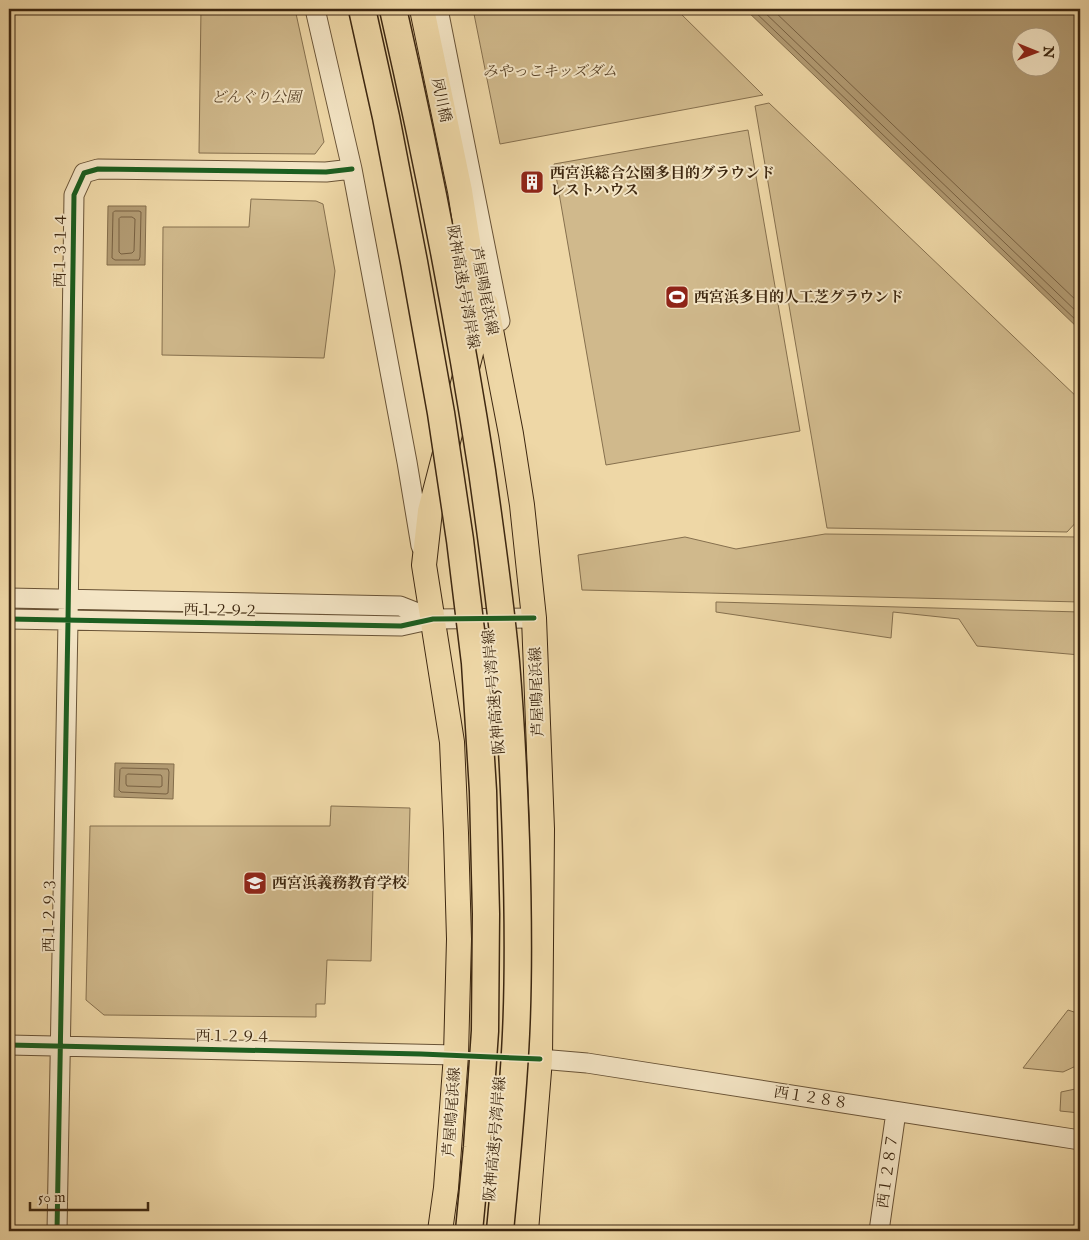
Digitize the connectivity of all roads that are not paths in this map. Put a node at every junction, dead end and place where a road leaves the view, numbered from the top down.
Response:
1 (316, 9) edge
2 (362, 9) edge
3 (394, 9) edge
4 (422, 9) edge
5 (438, 9) edge
6 (352, 169) junction
7 (460, 191) junction
8 (511, 434) junction
9 (424, 565) junction
10 (9, 598) edge
11 (68, 599) junction
12 (534, 618) junction
13 (9, 619) edge
14 (433, 619) junction
15 (68, 621) junction
16 (9, 1045) edge
17 (60, 1046) junction
18 (456, 1055) junction
19 (540, 1059) junction
20 (896, 1112) junction
21 (1080, 1140) edge
22 (57, 1231) edge
23 (440, 1231) edge
24 (468, 1231) edge
25 (500, 1231) edge
26 (526, 1231) edge
27 (879, 1231) edge

1 - 6 street
2 - 24 highway, 阪神高速5号湾岸線, bridge
3 - 25 highway, 阪神高速5号湾岸線, bridge
4 - 7 main road, 夙川橋
5 - 8 street
6 - 9 street
6 - 11 street, 西１３１４
7 - 8 main road, 芦屋鳴尾浜線
7 - 9 main road, 芦屋鳴尾浜線
8 - 12 main road, 芦屋鳴尾浜線
9 - 14 main road, 芦屋鳴尾浜線
10 - 11 street, 西１２９２
11 - 14 street, 西１２９２
11 - 15 street, 西１２９３
12 - 14 street
12 - 19 main road, 芦屋鳴尾浜線
13 - 15 street, 西１２９２
14 - 15 street, 西１２９２
14 - 18 main road, 芦屋鳴尾浜線
15 - 17 street, 西１２９３
16 - 17 street, 西１２９４
17 - 18 street, 西１２９４
17 - 22 street, 西１２９３
18 - 19 main road
18 - 23 main road, 芦屋鳴尾浜線
19 - 20 street, 西１２８８
19 - 26 main road, 芦屋鳴尾浜線
20 - 21 street, 西１２８８
20 - 27 street, 西１２８７

